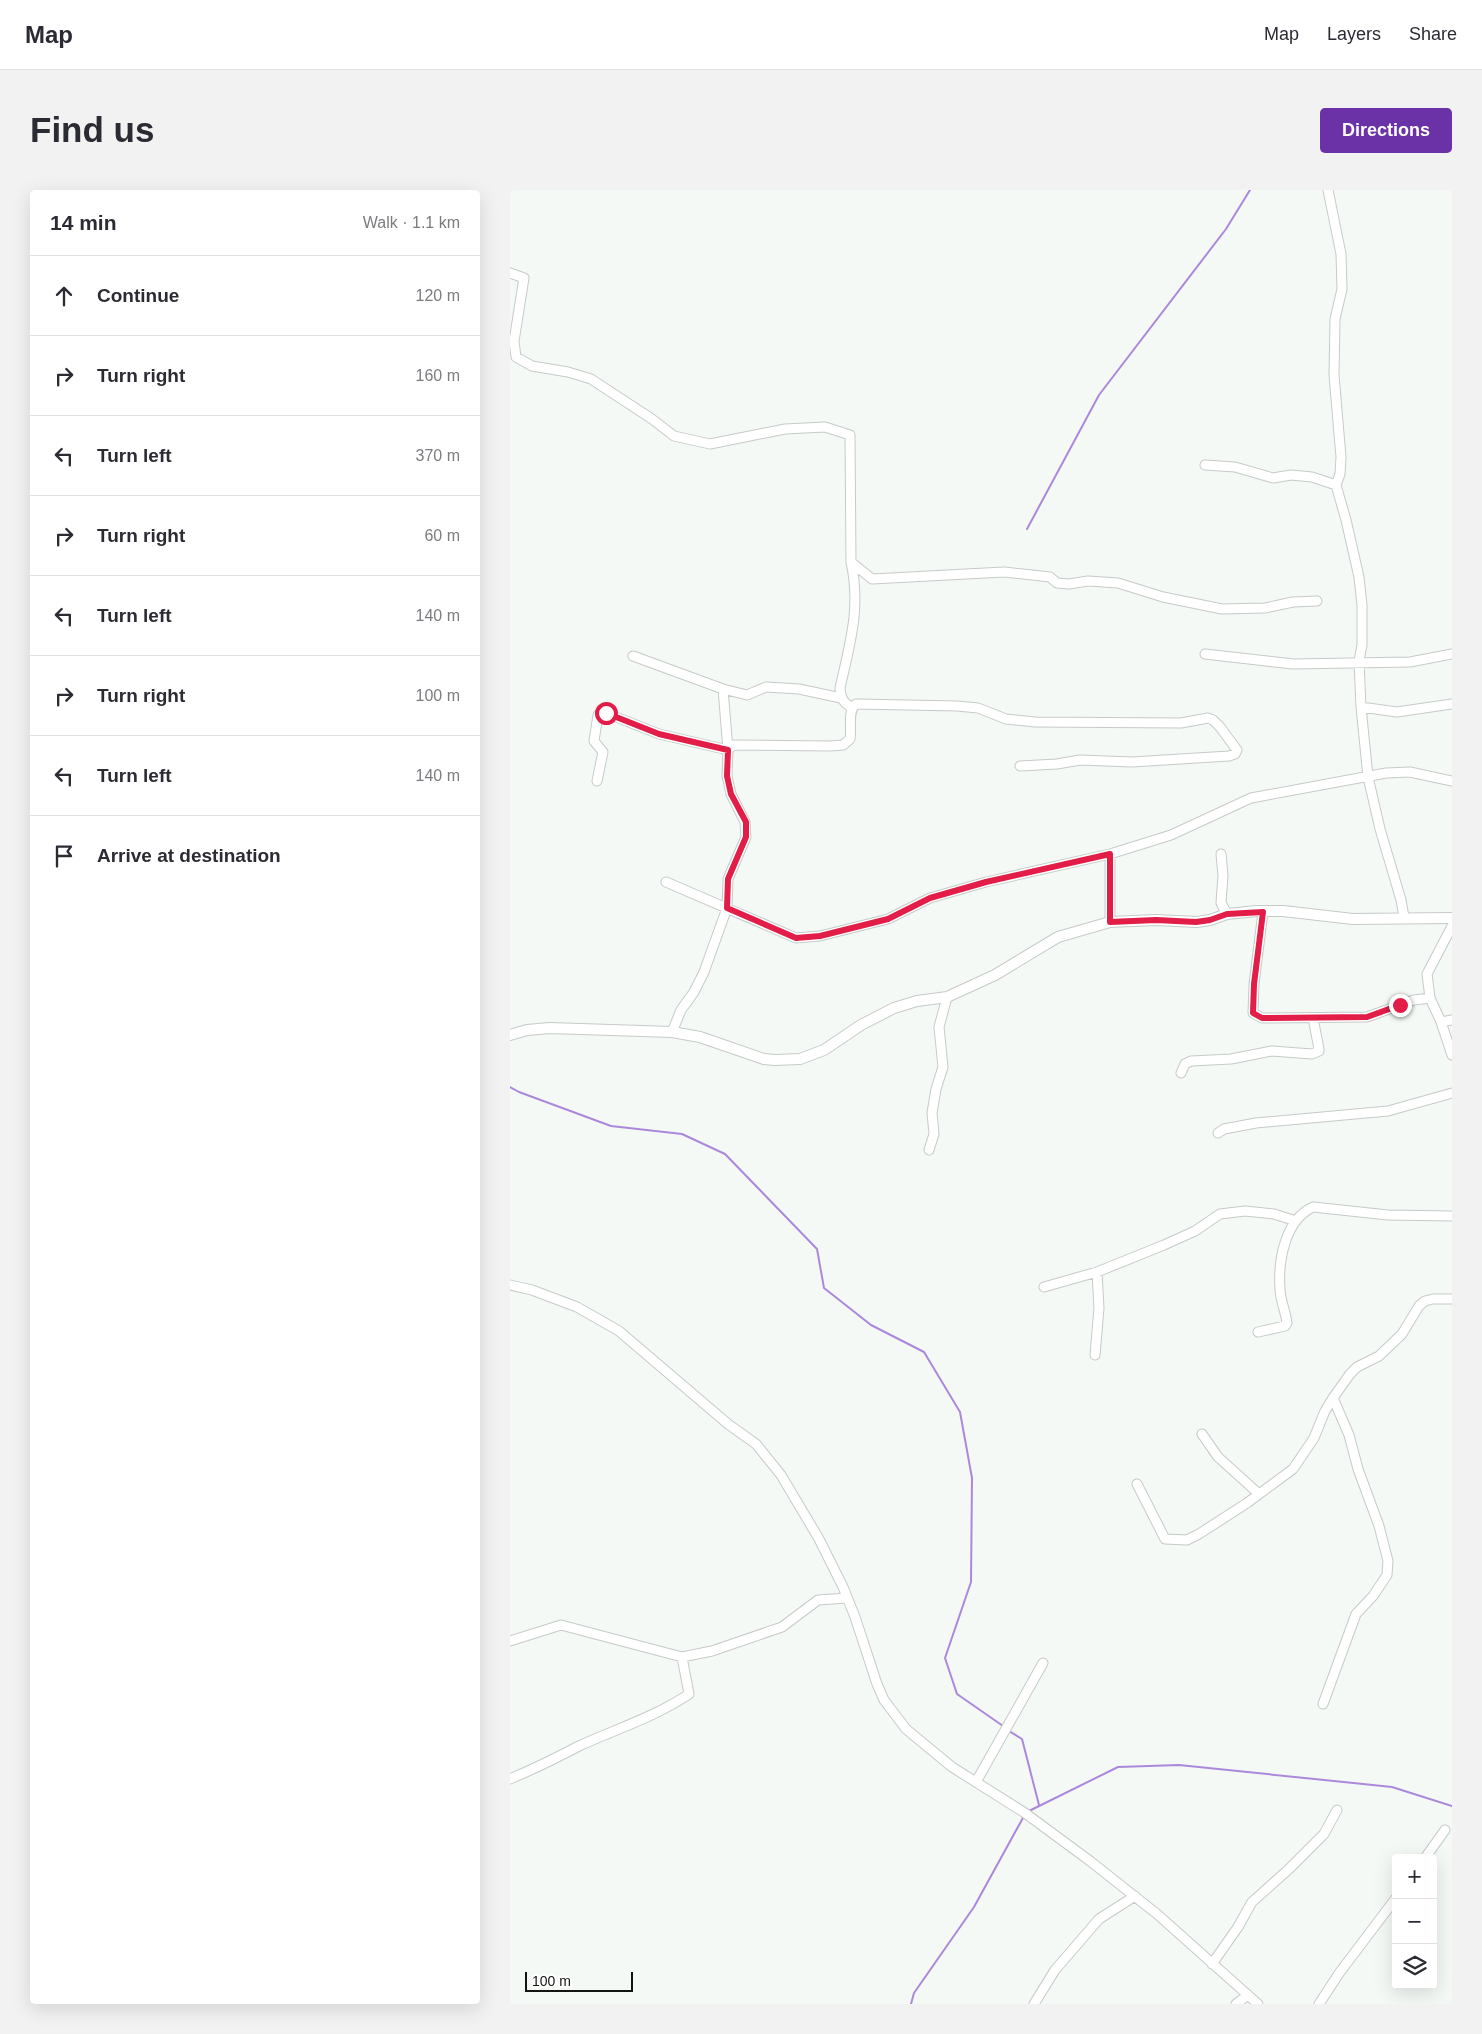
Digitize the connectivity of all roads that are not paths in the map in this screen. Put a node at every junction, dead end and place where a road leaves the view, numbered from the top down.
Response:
1 (1328, 190) edge
2 (510, 273) edge
3 (512, 341) edge
4 (1205, 465) dead end
5 (1336, 485) junction
6 (852, 562) junction
7 (1318, 601) dead end
8 (1205, 654) dead end
9 (1452, 654) edge
10 (633, 656) dead end
11 (1359, 661) junction
12 (723, 689) junction
13 (841, 698) junction
14 (1452, 704) edge
15 (1361, 707) junction
16 (852, 708) junction
17 (728, 750) junction
18 (1020, 766) dead end
19 (1368, 777) junction
20 (597, 781) dead end
21 (1452, 781) edge
22 (1110, 854) junction
23 (1221, 854) dead end
24 (666, 882) dead end
25 (727, 908) junction
26 (1263, 912) junction
27 (1227, 914) junction
28 (1404, 918) junction
29 (1452, 918) edge
30 (1110, 922) junction
31 (1452, 926) edge
32 (946, 997) junction
33 (1430, 998) junction
34 (1313, 1018) junction
35 (1452, 1020) edge
36 (1441, 1022) junction
37 (672, 1032) junction
38 (510, 1035) edge
39 (1452, 1055) edge
40 (1181, 1073) dead end
41 (1452, 1093) edge
42 (1218, 1132) dead end
43 (929, 1150) dead end
44 (1452, 1216) edge
45 (1296, 1221) junction
46 (1097, 1272) junction
47 (510, 1285) edge
48 (1044, 1287) dead end
49 (1452, 1298) edge
50 (1258, 1332) dead end
51 (1095, 1355) dead end
52 (1333, 1398) junction
53 (1202, 1434) dead end
54 (1137, 1484) dead end
55 (1259, 1494) junction
56 (848, 1598) junction
57 (510, 1641) edge
58 (682, 1657) junction
59 (1043, 1663) dead end
60 (1323, 1704) dead end
61 (510, 1779) edge
62 (976, 1782) junction
63 (1337, 1810) dead end
64 (1445, 1830) dead end
65 (1428, 1854) edge
66 (1135, 1896) junction
67 (1395, 1899) edge
68 (1212, 1964) junction
69 (1248, 1995) junction
70 (1034, 2004) edge
71 (1236, 2004) edge
72 (1258, 2004) edge
73 (1319, 2004) edge

1 - 5 street
2 - 3 street
3 - 6 street
4 - 5 street
5 - 11 street
6 - 7 street
6 - 13 street
8 - 11 street
9 - 11 street
10 - 12 street
11 - 15 street
12 - 13 street
12 - 17 street
13 - 16 street
14 - 15 street
15 - 19 street
16 - 17 street
16 - 18 street
17 - 20 street
17 - 25 street
19 - 21 street
19 - 22 street
19 - 28 street
22 - 25 street
22 - 30 street
23 - 27 street
24 - 25 street
25 - 37 street
26 - 27 street
26 - 28 street
26 - 34 street
27 - 30 street
28 - 29 street
30 - 32 street
31 - 33 street
32 - 37 street
32 - 43 street
33 - 34 street
33 - 36 street
34 - 40 street
35 - 36 street
36 - 39 street
37 - 38 street
41 - 42 street
44 - 45 street
45 - 46 street
45 - 50 street
46 - 48 street
46 - 51 street
47 - 56 street
49 - 52 street
52 - 55 street
52 - 60 street
53 - 55 street
54 - 55 street
56 - 58 street
56 - 62 street
57 - 58 street
58 - 61 street
59 - 62 street
62 - 66 street
63 - 68 street
64 - 65 street
66 - 68 street
66 - 70 street
67 - 73 street
68 - 69 street
69 - 71 street
69 - 72 street

